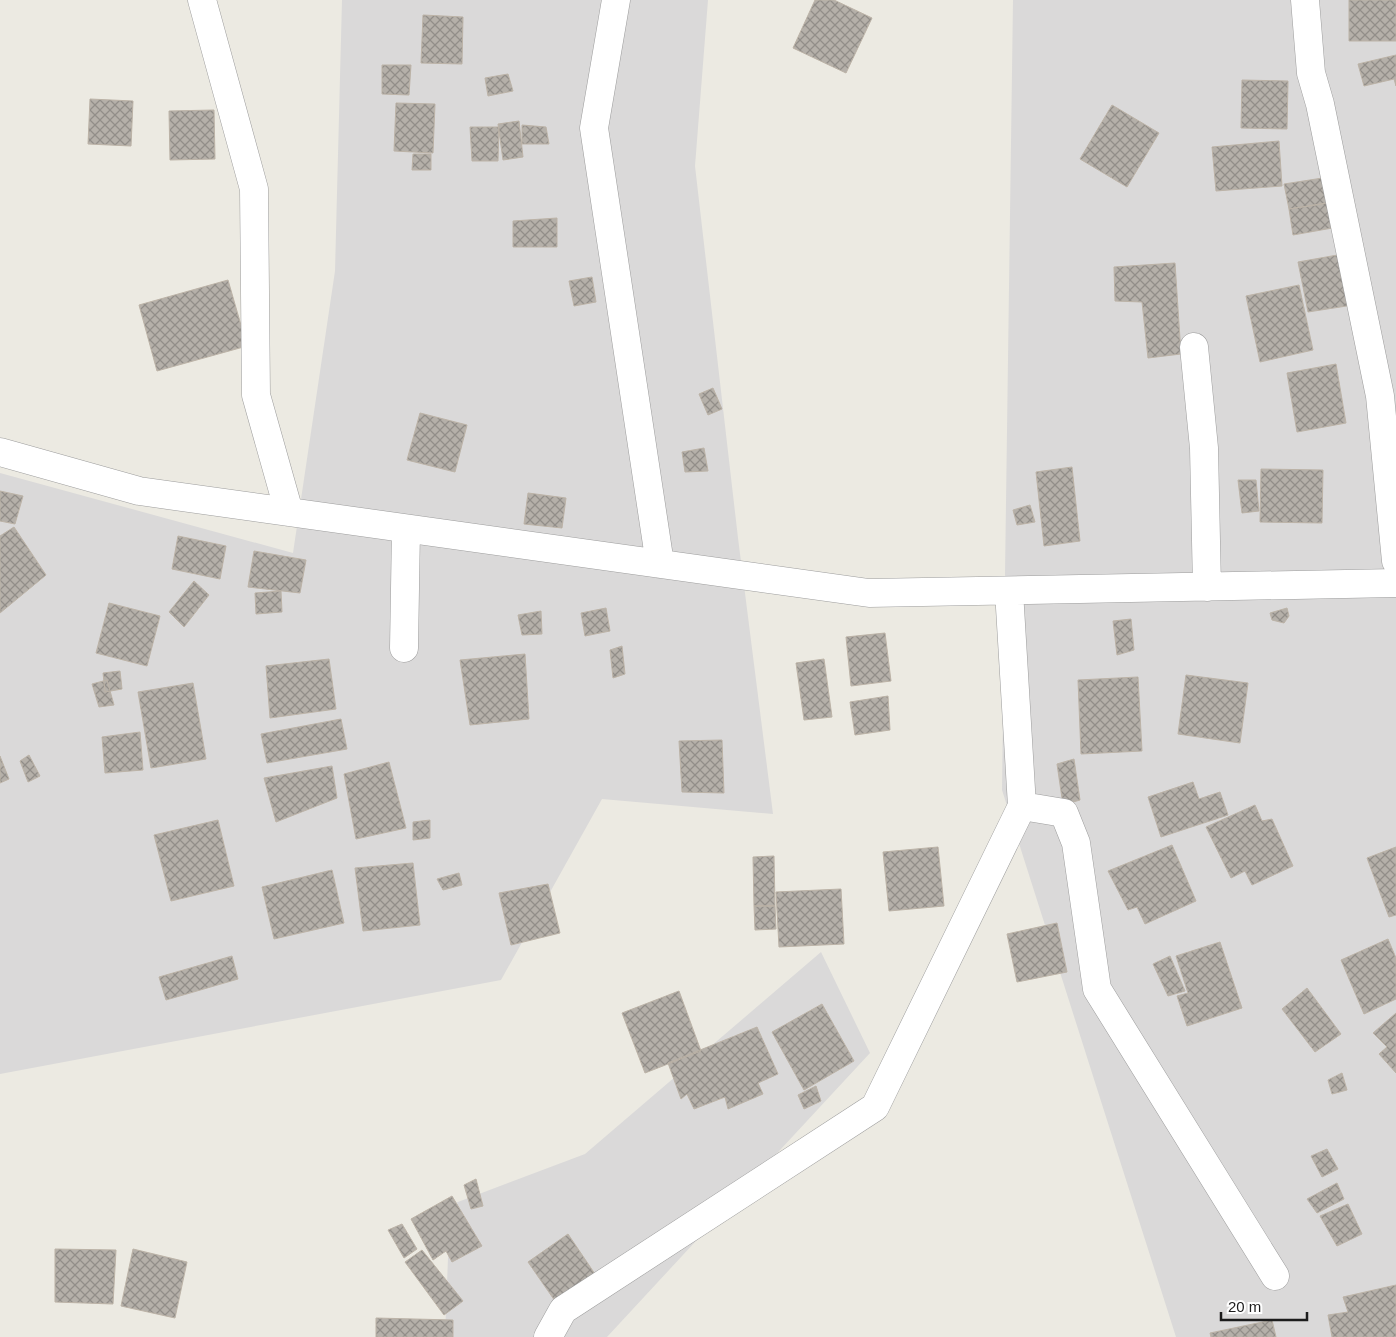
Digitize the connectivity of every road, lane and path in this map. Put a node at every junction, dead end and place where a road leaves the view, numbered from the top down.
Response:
1 (202, 0) edge
2 (616, 0) edge
3 (1305, 0) edge
4 (1194, 347) dead end
5 (0, 452) edge
6 (289, 512) junction
7 (406, 528) junction
8 (1396, 561) edge
9 (660, 564) junction
10 (1396, 582) edge
11 (1207, 587) junction
12 (1009, 591) junction
13 (404, 648) dead end
14 (1022, 806) junction
15 (1275, 1276) dead end
16 (548, 1337) edge

1 - 6 street
2 - 9 street
3 - 8 street
4 - 11 street
5 - 6 street
6 - 7 street
7 - 9 street
7 - 13 street
9 - 12 street
10 - 11 street
11 - 12 street
12 - 14 street
14 - 15 street
14 - 16 street

